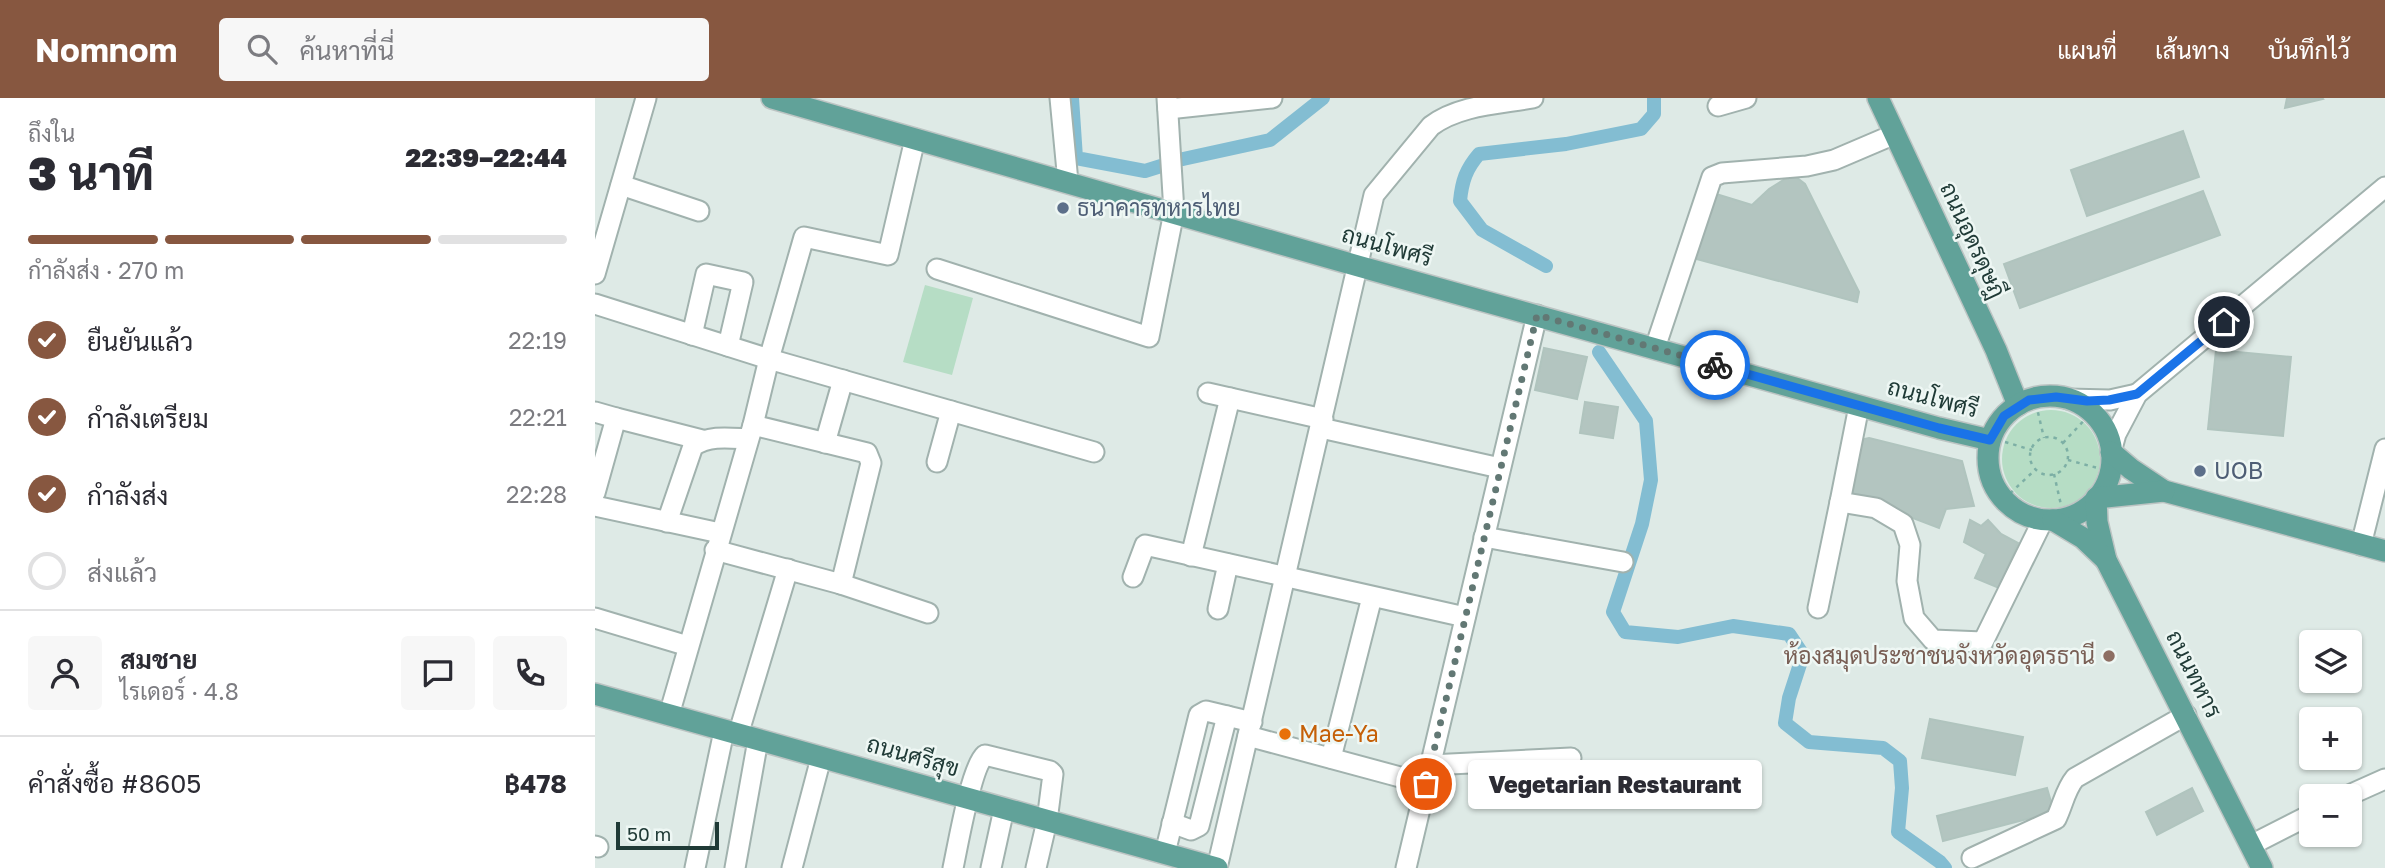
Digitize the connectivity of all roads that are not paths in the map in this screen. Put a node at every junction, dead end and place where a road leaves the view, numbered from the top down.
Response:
1 (646, 98) edge
2 (772, 98) edge
3 (1061, 98) edge
4 (1272, 98) edge
5 (1533, 98) edge
6 (1746, 98) edge
7 (1878, 98) edge
8 (1167, 103) edge
9 (1718, 106) dead end
10 (1895, 134) junction
11 (915, 139) junction
12 (1068, 182) junction
13 (621, 186) junction
14 (2385, 187) edge
15 (699, 211) dead end
16 (1174, 212) junction
17 (600, 240) edge
18 (1358, 266) junction
19 (937, 269) dead end
20 (595, 274) edge
21 (595, 304) edge
22 (1537, 315) junction
23 (692, 335) junction
24 (728, 346) junction
25 (1655, 348) junction
26 (769, 359) junction
27 (843, 380) junction
28 (1208, 393) dead end
29 (2137, 394) junction
30 (1230, 398) junction
31 (2069, 399) junction
32 (2026, 402) junction
33 (1859, 406) junction
34 (951, 411) junction
35 (595, 412) edge
36 (616, 418) junction
37 (1322, 423) junction
38 (750, 432) junction
39 (1990, 439) junction
40 (702, 440) junction
41 (825, 443) junction
42 (2385, 449) edge
43 (1094, 452) dead end
44 (937, 462) dead end
45 (2111, 462) junction
46 (1500, 468) junction
47 (2164, 491) junction
48 (595, 493) edge
49 (2097, 498) junction
50 (1840, 502) junction
51 (595, 506) edge
52 (2053, 519) junction
53 (667, 522) junction
54 (1484, 537) junction
55 (717, 541) junction
56 (2361, 545) junction
57 (2385, 551) edge
58 (1191, 556) junction
59 (2106, 560) junction
60 (1623, 562) dead end
61 (1229, 564) junction
62 (788, 569) junction
63 (1286, 576) junction
64 (1133, 577) dead end
65 (841, 584) junction
66 (1372, 597) junction
67 (1818, 608) dead end
68 (1218, 609) dead end
69 (927, 612) dead end
70 (1465, 617) junction
71 (595, 618) edge
72 (688, 646) junction
73 (595, 695) edge
74 (669, 715) junction
75 (2186, 715) junction
76 (1227, 716) junction
77 (1250, 729) junction
78 (740, 735) junction
79 (821, 758) junction
80 (1331, 758) junction
81 (1570, 758) dead end
82 (1186, 763) junction
83 (1213, 769) junction
84 (1428, 774) junction
85 (2385, 779) edge
86 (2362, 789) edge
87 (968, 799) junction
88 (1004, 809) junction
89 (1047, 821) junction
90 (2299, 821) edge
91 (1172, 822) junction
92 (2251, 845) junction
93 (1165, 853) junction
94 (1972, 859) dead end
95 (1209, 867) edge
96 (695, 868) edge
97 (735, 868) edge
98 (792, 868) edge
99 (953, 868) edge
100 (991, 868) edge
101 (1037, 868) edge
102 (1406, 868) edge
103 (2262, 868) edge

1 - 13 street
2 - 11 main road, ถนนโพศรี
3 - 12 street
4 - 8 street
5 - 18 street
6 - 9 street
7 - 10 main road, ถนนอุดรดุษฎี
8 - 16 street
10 - 25 street
10 - 32 main road, ถนนอุดรดุษฎี
11 - 12 main road, ถนนโพศรี
11 - 26 street
12 - 16 main road, ถนนโพศรี
13 - 15 street
13 - 17 street
14 - 29 street
16 - 18 main road, ถนนโพศรี
16 - 19 street
17 - 20 street
18 - 22 main road, ถนนโพศรี
18 - 37 street
21 - 23 street
22 - 25 main road, ถนนโพศรี
22 - 46 street
23 - 24 street
23 - 24 street
24 - 26 street
25 - 33 main road, ถนนโพศรี
26 - 27 street
26 - 38 street
27 - 34 street
27 - 41 street
28 - 30 street
29 - 31 street
29 - 45 street
30 - 37 street
30 - 58 street
31 - 32 main road
31 - 45 main road
32 - 39 main road
33 - 39 main road, ถนนโพศรี
33 - 50 street
34 - 43 street
34 - 44 street
35 - 36 street
36 - 40 street
36 - 48 street
37 - 46 street
37 - 63 street
38 - 40 street
38 - 41 street
38 - 55 street
39 - 52 main road
40 - 53 street
41 - 65 street
42 - 56 street
45 - 47 main road
45 - 49 main road
46 - 54 street
47 - 49 main road
47 - 56 main road
49 - 52 main road
49 - 59 main road, ถนนทหาร
50 - 52 street
50 - 67 street
51 - 53 street
52 - 59 main road
53 - 55 street
54 - 60 street
54 - 70 street
55 - 62 street
55 - 72 street
56 - 57 main road
58 - 61 street
58 - 64 street
59 - 75 main road, ถนนทหาร
61 - 63 street
61 - 68 street
62 - 65 street
62 - 78 street
63 - 66 street
63 - 77 street
65 - 69 street
66 - 70 street
66 - 80 street
70 - 84 street
71 - 72 street
72 - 74 street
73 - 74 main road, ถนนศรีสุข
74 - 78 main road, ถนนศรีสุข
75 - 92 main road, ถนนทหาร
75 - 94 street
76 - 77 street
76 - 82 street
76 - 83 street
77 - 80 street
77 - 95 street
78 - 79 main road, ถนนศรีสุข
78 - 96 street
78 - 97 street
79 - 87 main road, ถนนศรีสุข
79 - 98 street
80 - 84 street
81 - 84 street
82 - 83 street
82 - 91 street
83 - 91 street
84 - 102 street
85 - 86 street
87 - 88 main road, ถนนศรีสุข
87 - 89 street
87 - 99 street
88 - 89 main road, ถนนศรีสุข
88 - 100 street
89 - 93 main road, ถนนศรีสุข
89 - 101 street
90 - 92 street
91 - 93 street
92 - 103 main road, ถนนทหาร
93 - 95 main road, ถนนศรีสุข

